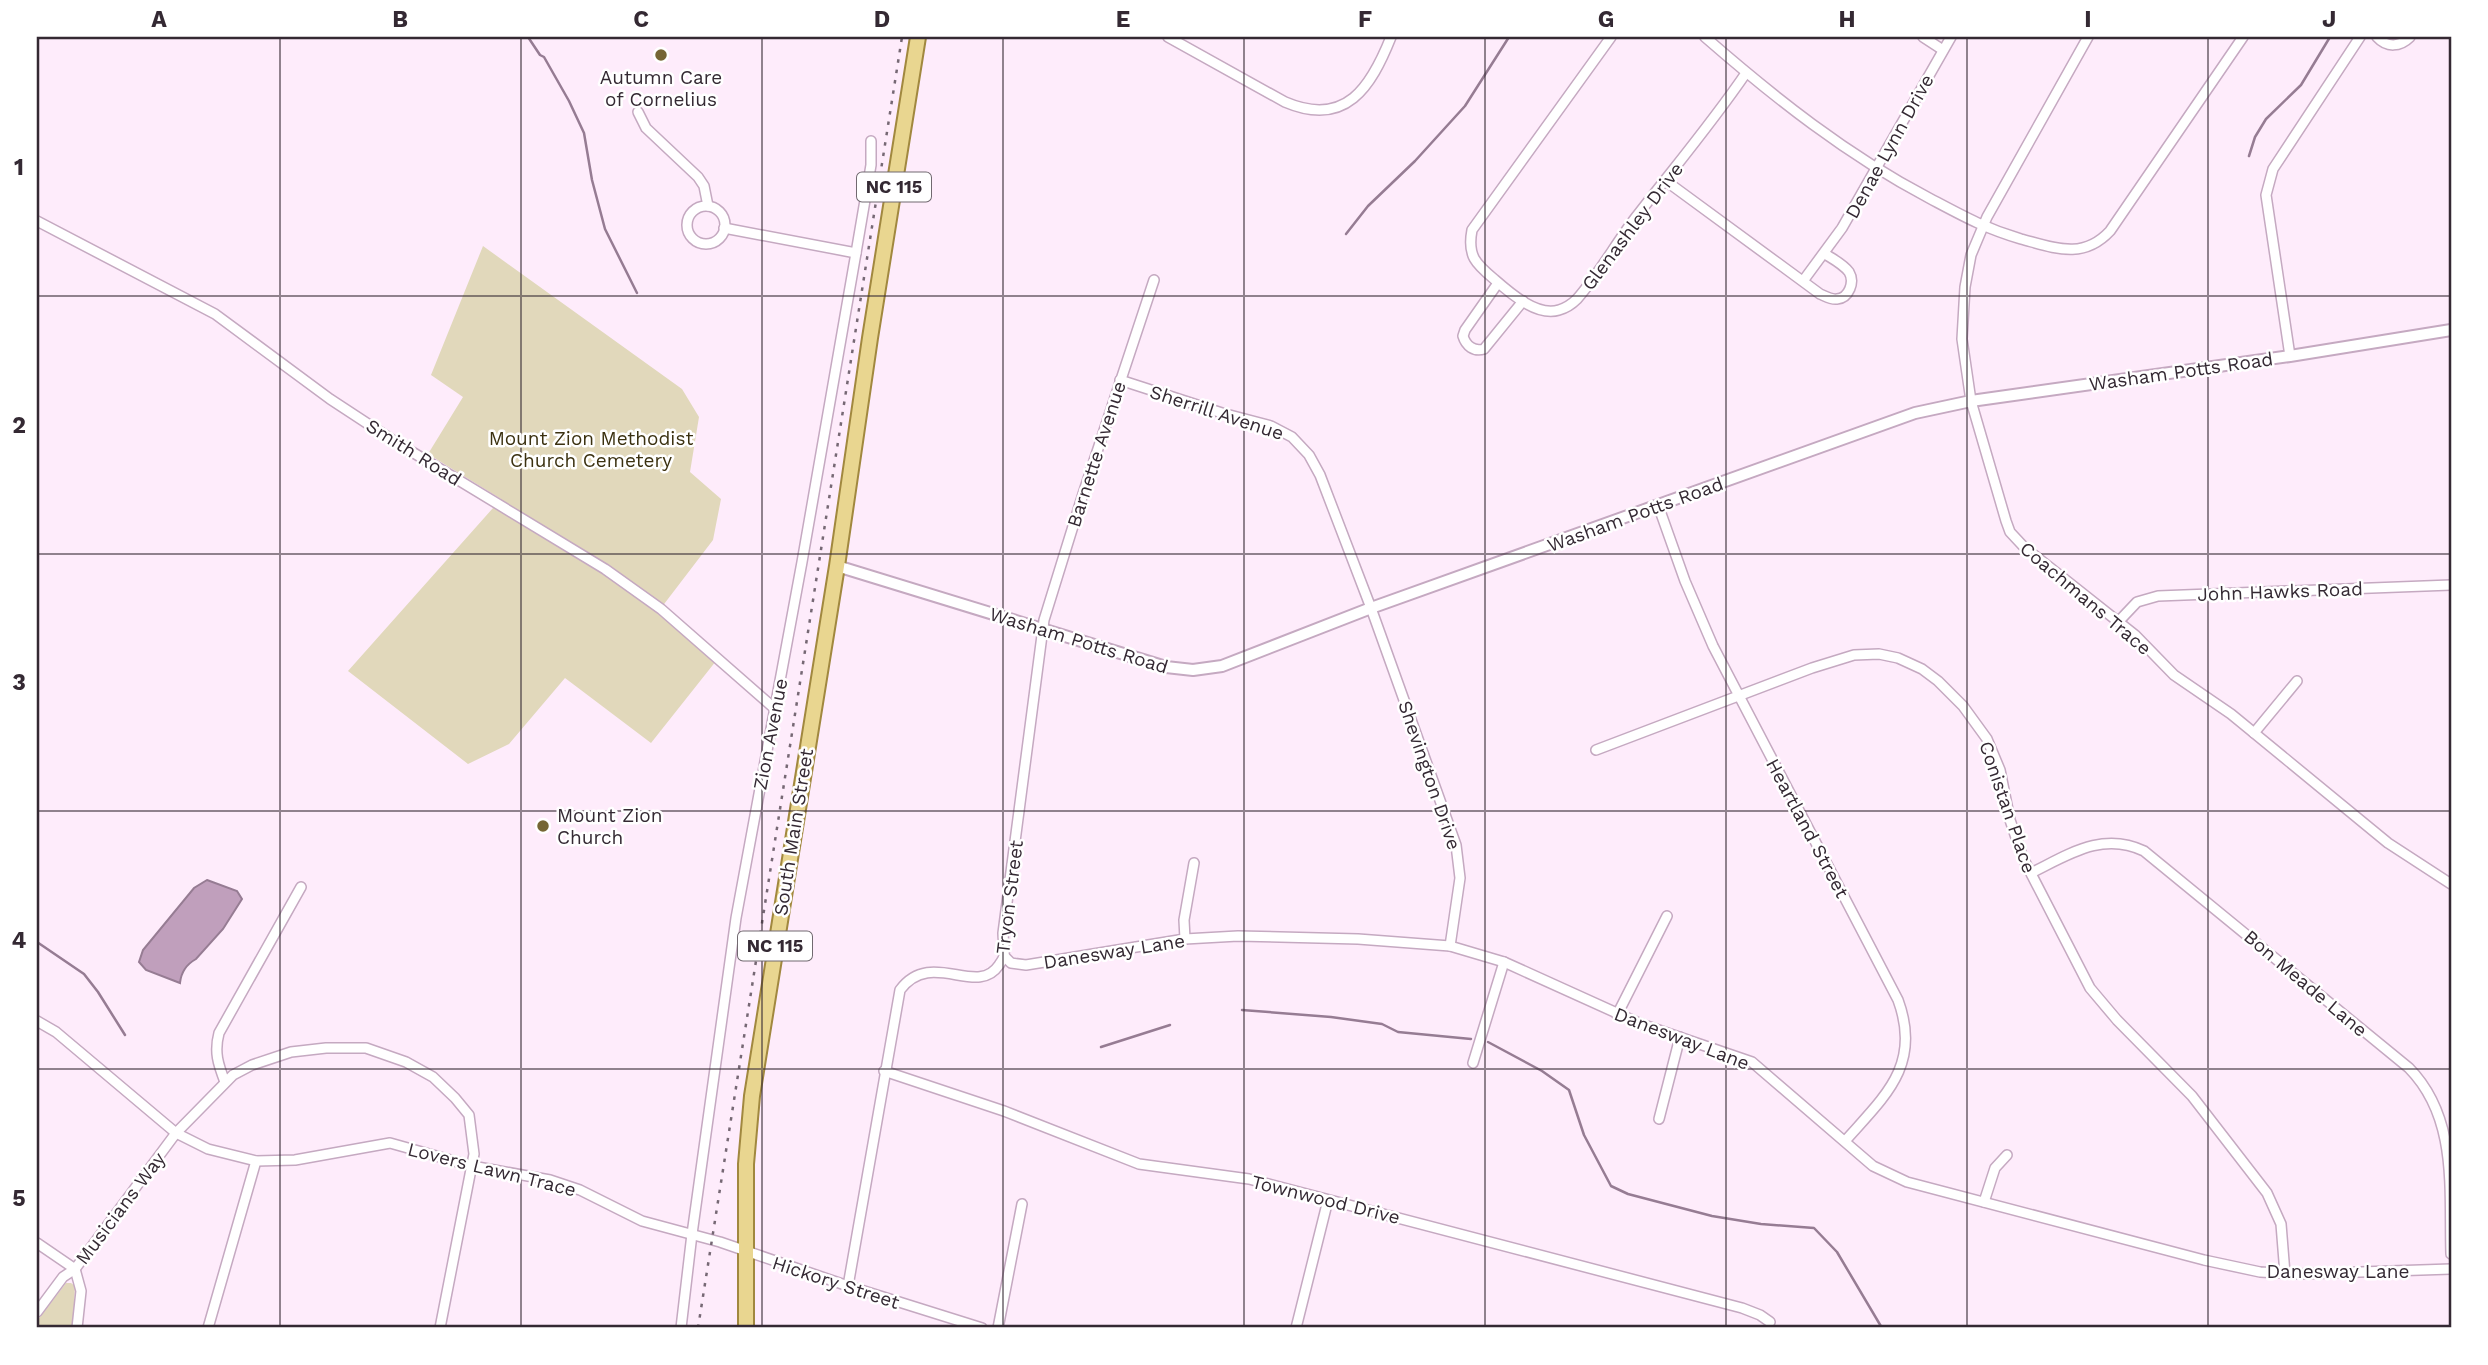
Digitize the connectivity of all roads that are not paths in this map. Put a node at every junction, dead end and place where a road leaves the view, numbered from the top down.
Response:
1 (918, 37) edge
2 (1168, 37) edge
3 (1391, 37) edge
4 (1611, 37) edge
5 (1705, 37) edge
6 (1923, 37) edge
7 (1951, 37) edge
8 (2088, 37) edge
9 (2243, 37) edge
10 (2360, 37) edge
11 (2376, 37) edge
12 (2410, 37) edge
13 (1943, 50) junction
14 (1746, 73) junction
15 (638, 112) dead end
16 (871, 141) dead end
17 (1876, 169) junction
18 (1666, 181) junction
19 (708, 206) junction
20 (37, 221) edge
21 (1983, 227) junction
22 (724, 228) junction
23 (856, 253) junction
24 (1825, 254) junction
25 (1154, 280) dead end
26 (1803, 281) junction
27 (1498, 283) junction
28 (1523, 300) junction
29 (2451, 330) edge
30 (2290, 356) junction
31 (1120, 380) junction
32 (1971, 401) junction
33 (1658, 505) junction
34 (837, 566) junction
35 (2451, 585) edge
36 (1371, 608) junction
37 (2119, 621) junction
38 (1043, 629) junction
39 (2297, 681) dead end
40 (1740, 696) junction
41 (774, 708) junction
42 (2255, 733) junction
43 (1596, 750) dead end
44 (1194, 863) dead end
45 (2031, 873) junction
46 (2451, 884) edge
47 (301, 887) dead end
48 (1667, 916) dead end
49 (1185, 939) junction
50 (1450, 946) junction
51 (1005, 957) junction
52 (1504, 962) junction
53 (1617, 1015) junction
54 (37, 1021) edge
55 (1680, 1037) junction
56 (1473, 1063) dead end
57 (884, 1071) junction
58 (225, 1082) junction
59 (1659, 1119) dead end
60 (2447, 1123) edge
61 (176, 1133) junction
62 (1844, 1141) junction
63 (2007, 1155) dead end
64 (256, 1161) junction
65 (472, 1167) junction
66 (1328, 1200) junction
67 (1984, 1202) junction
68 (1022, 1204) dead end
69 (692, 1234) junction
70 (37, 1243) edge
71 (747, 1253) junction
72 (2451, 1254) edge
73 (75, 1269) junction
74 (2451, 1269) edge
75 (2285, 1274) junction
76 (848, 1286) junction
77 (37, 1312) edge
78 (1770, 1322) dead end
79 (77, 1328) edge
80 (208, 1328) edge
81 (440, 1328) edge
82 (681, 1328) edge
83 (746, 1328) edge
84 (982, 1328) edge
85 (998, 1328) edge
86 (1296, 1328) edge

1 - 34 main road, South Main Street / NC 115
2 - 3 street
4 - 27 street, Glenashley Drive
5 - 14 street
6 - 13 street
7 - 13 street, Denae Lynn Drive
8 - 21 street, Coachmans Trace
9 - 21 street
10 - 30 street
11 - 12 street
13 - 17 street, Denae Lynn Drive
14 - 17 street
14 - 18 street, Glenashley Drive
15 - 19 street
16 - 23 street, Zion Avenue
17 - 21 street
17 - 24 street, Denae Lynn Drive
18 - 26 street
18 - 28 street, Glenashley Drive
19 - 22 street
19 - 22 street
20 - 41 street, Smith Road
21 - 32 street, Coachmans Trace
22 - 23 street
23 - 41 street, Zion Avenue
24 - 26 street, Denae Lynn Drive
24 - 26 street
25 - 31 street, Barnette Avenue
27 - 28 street, Glenashley Drive
27 - 28 street
29 - 30 street, Washam Potts Road
30 - 32 street, Washam Potts Road
31 - 36 street, Sherrill Avenue
31 - 38 street, Barnette Avenue
32 - 33 street, Washam Potts Road
32 - 37 street, Coachmans Trace
33 - 36 street, Washam Potts Road
33 - 40 street, Heartland Street
34 - 38 street, Washam Potts Road
34 - 71 main road, South Main Street / NC 115
35 - 37 street, John Hawks Road
36 - 38 street, Washam Potts Road
36 - 50 street, Shevington Drive
37 - 42 street, Coachmans Trace
38 - 51 street, Tryon Street
39 - 42 street
40 - 43 street, Conistan Place
40 - 45 street, Conistan Place
40 - 62 street, Heartland Street
41 - 69 street, Zion Avenue
42 - 46 street, Coachmans Trace
44 - 49 street
45 - 60 street, Bon Meade Lane
45 - 75 street, Conistan Place
47 - 58 street
48 - 53 street
49 - 50 street, Danesway Lane
49 - 51 street, Danesway Lane
50 - 52 street, Danesway Lane
51 - 57 street, Tryon Street
52 - 53 street, Danesway Lane
52 - 56 street
53 - 55 street, Danesway Lane
54 - 61 street, Lovers Lawn Trace
55 - 59 street
55 - 62 street, Danesway Lane
57 - 66 street, Townwood Drive
57 - 76 street, Tryon Street
58 - 61 street, Musicians Way
58 - 65 street, Musicians Way
60 - 72 street, Bon Meade Lane
61 - 64 street, Lovers Lawn Trace
61 - 73 street, Musicians Way
62 - 67 street, Danesway Lane
63 - 67 street
64 - 65 street, Lovers Lawn Trace
64 - 80 street
65 - 69 street, Lovers Lawn Trace
65 - 81 street, Musicians Way
66 - 78 street, Townwood Drive
66 - 86 street
67 - 75 street, Danesway Lane
68 - 85 street
69 - 71 street, Hickory Street
69 - 82 street, Zion Avenue
70 - 73 street
71 - 76 street, Hickory Street
71 - 83 main road, South Main Street / NC 115
73 - 77 street, Musicians Way
73 - 79 street
74 - 75 street, Danesway Lane
76 - 84 street, Hickory Street

